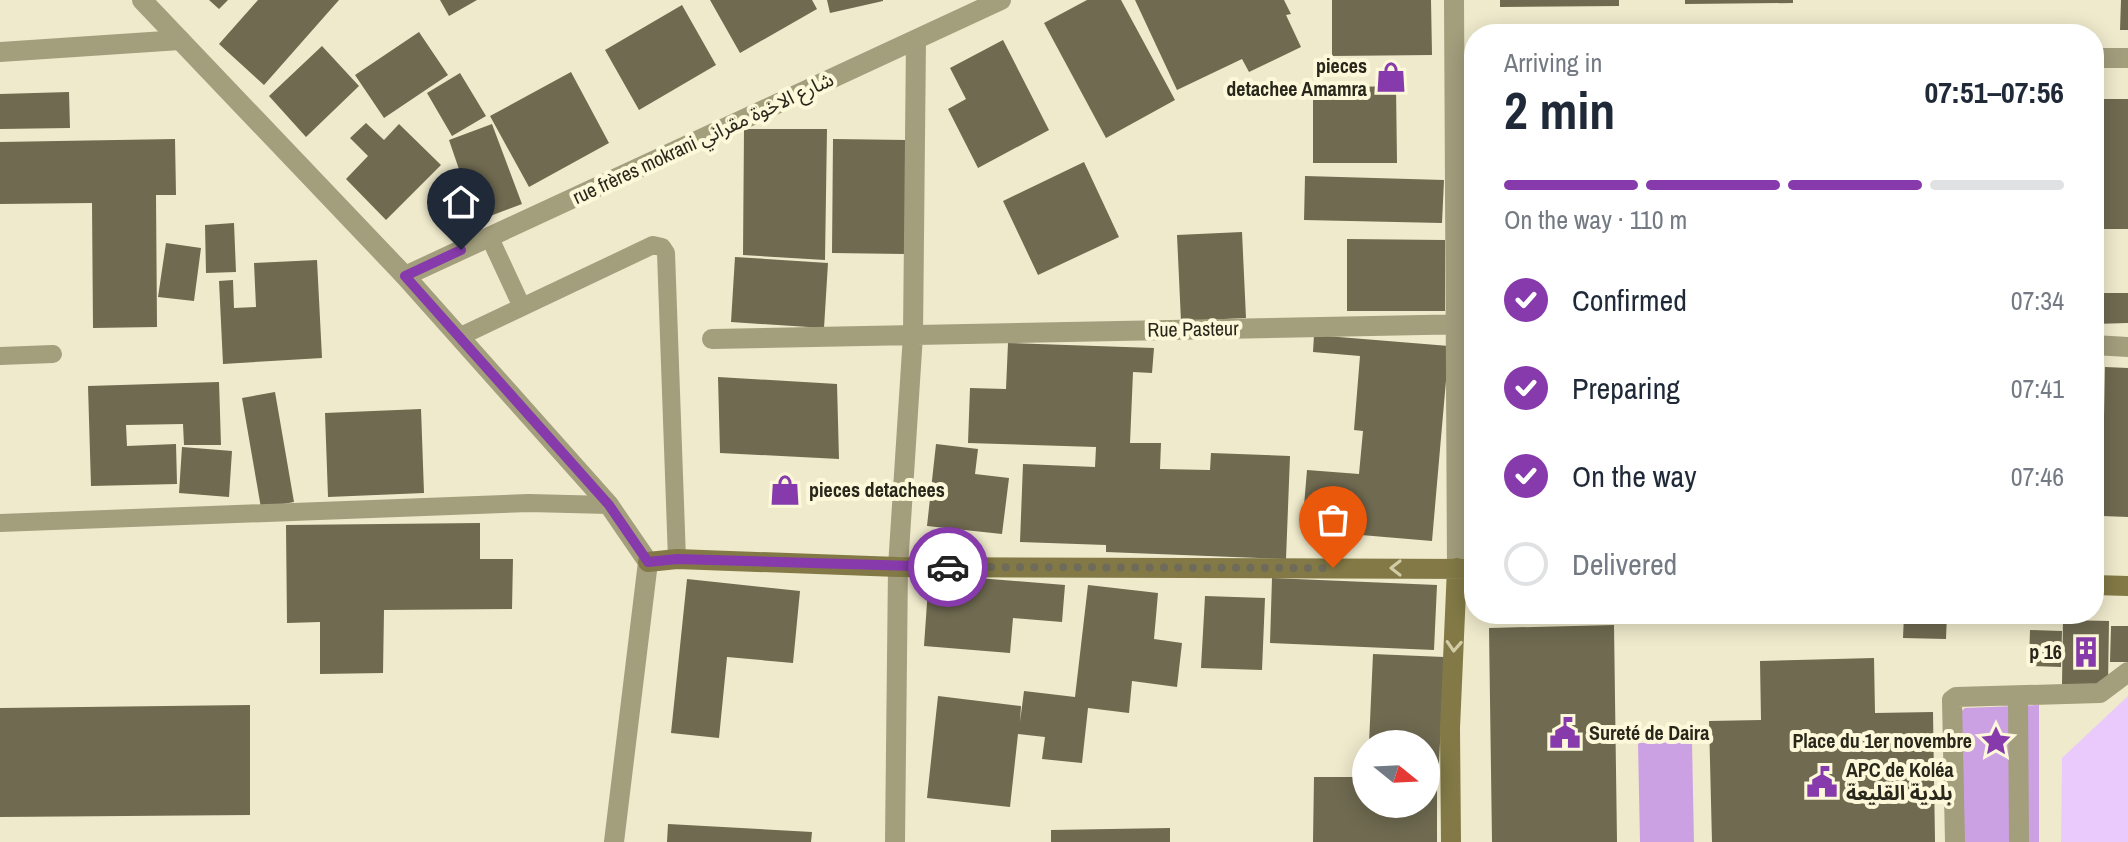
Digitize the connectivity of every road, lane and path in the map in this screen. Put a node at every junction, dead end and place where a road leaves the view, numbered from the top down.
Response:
1 (142, 0) edge
2 (1001, 0) edge
3 (1454, 0) edge
4 (180, 40) junction
5 (916, 40) junction
6 (0, 52) edge
7 (2104, 58) edge
8 (2128, 58) edge
9 (1464, 60) edge
10 (489, 236) junction
11 (405, 276) junction
12 (522, 307) junction
13 (1464, 323) edge
14 (913, 335) junction
15 (459, 337) junction
16 (712, 339) dead end
17 (2104, 346) edge
18 (2128, 347) edge
19 (53, 354) dead end
20 (0, 356) edge
21 (609, 505) junction
22 (0, 523) edge
23 (677, 559) junction
24 (648, 562) junction
25 (898, 567) junction
26 (1464, 568) edge
27 (2104, 585) edge
28 (2128, 586) edge
29 (1464, 588) edge
30 (2128, 672) edge
31 (2018, 697) junction
32 (614, 842) edge
33 (895, 842) edge
34 (1451, 842) edge
35 (1955, 842) edge
36 (2019, 842) edge

1 - 4 street
2 - 5 street, rue frères mokrani شارع الاخوة مقراني
3 - 9 street
4 - 6 street
4 - 11 street
5 - 10 street, rue frères mokrani شارع الاخوة مقراني
5 - 14 street
7 - 8 street
9 - 13 street
10 - 11 street, rue frères mokrani شارع الاخوة مقراني
10 - 12 lane
11 - 15 street
12 - 15 lane
12 - 23 lane
13 - 14 street, Rue Pasteur
14 - 16 street, Rue Pasteur
14 - 25 street
15 - 21 street
17 - 18 street
19 - 20 lane
21 - 22 lane
21 - 24 street
23 - 24 main road
23 - 25 main road
24 - 32 street
26 -> 25 main road
25 - 33 street
27 - 28 main road
29 -> 34 main road
30 - 31 street
31 - 35 street
31 - 36 street

